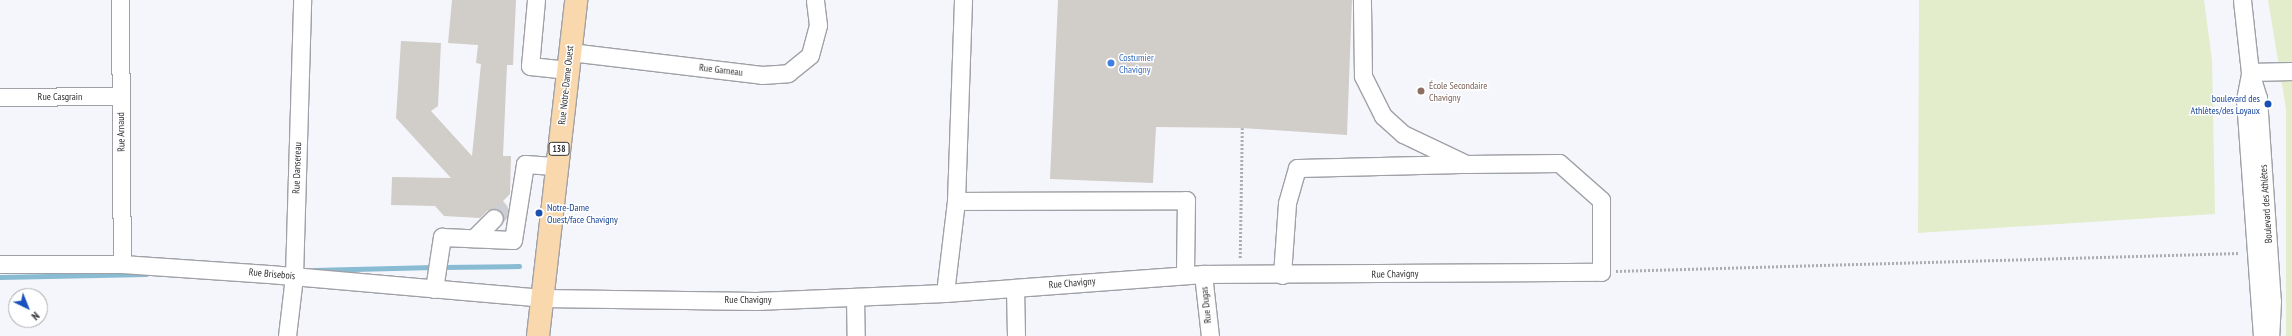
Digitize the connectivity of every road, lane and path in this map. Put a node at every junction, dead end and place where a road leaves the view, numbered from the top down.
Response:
1 (120, 0) edge
2 (302, 0) edge
3 (536, 0) edge
4 (576, 0) edge
5 (815, 0) edge
6 (963, 0) edge
7 (1362, 0) edge
8 (2242, 0) edge
9 (569, 61) junction
10 (2292, 71) edge
11 (2250, 72) junction
12 (120, 96) junction
13 (0, 97) edge
14 (1242, 128) dead end
15 (1466, 164) junction
16 (557, 166) junction
17 (956, 201) junction
18 (494, 218) tunnel mouth
19 (474, 238) junction
20 (2246, 253) dead end
21 (0, 264) edge
22 (122, 264) junction
23 (1601, 272) junction
24 (1203, 274) junction
25 (1185, 275) junction
26 (1240, 275) junction
27 (1282, 275) junction
28 (294, 276) junction
29 (1015, 288) junction
30 (434, 289) junction
31 (945, 293) junction
32 (855, 297) junction
33 (542, 298) junction
34 (287, 336) edge
35 (538, 336) edge
36 (856, 336) edge
37 (1016, 336) edge
38 (1210, 336) edge
39 (2262, 336) edge
40 (2270, 336) edge

1 - 12 street, Rue Arnaud
2 - 28 street, Rue Dansereau
3 - 9 street, Rue Garneau
4 - 9 main road, Rue Notre-Dame Ouest / 138
5 - 9 street, Rue Garneau
6 - 17 street
7 - 15 street
8 - 11 street, Boulevard des Athlètes
9 - 16 main road, Rue Notre-Dame Ouest / 138
10 - 11 street
11 - 39 street, Boulevard des Athlètes
11 - 40 street, Boulevard des Athlètes
12 - 13 street, Rue Casgrain
12 - 22 street, Rue Arnaud
14 - 26 path
15 - 23 street
15 - 27 street
16 - 19 street
16 - 33 main road, Rue Notre-Dame Ouest / 138
17 - 25 street
17 - 31 street
18 - 19 street
19 - 30 street
20 - 23 path
21 - 22 street, Rue Brisebois
22 - 28 street, Rue Brisebois
23 - 27 street, Rue Chavigny
24 - 25 street, Rue Chavigny
24 - 26 street, Rue Chavigny
24 - 38 street, Rue Dugas
25 - 29 street, Rue Chavigny
26 - 27 street, Rue Chavigny
28 - 30 street, Rue Brisebois
28 - 34 street, Rue Dansereau
29 - 31 street, Rue Chavigny
29 - 37 street
30 - 33 street, Rue Brisebois
31 - 32 street, Rue Chavigny
32 - 33 street, Rue Chavigny
32 - 36 street
33 - 35 main road, Rue Notre-Dame Ouest / 138

